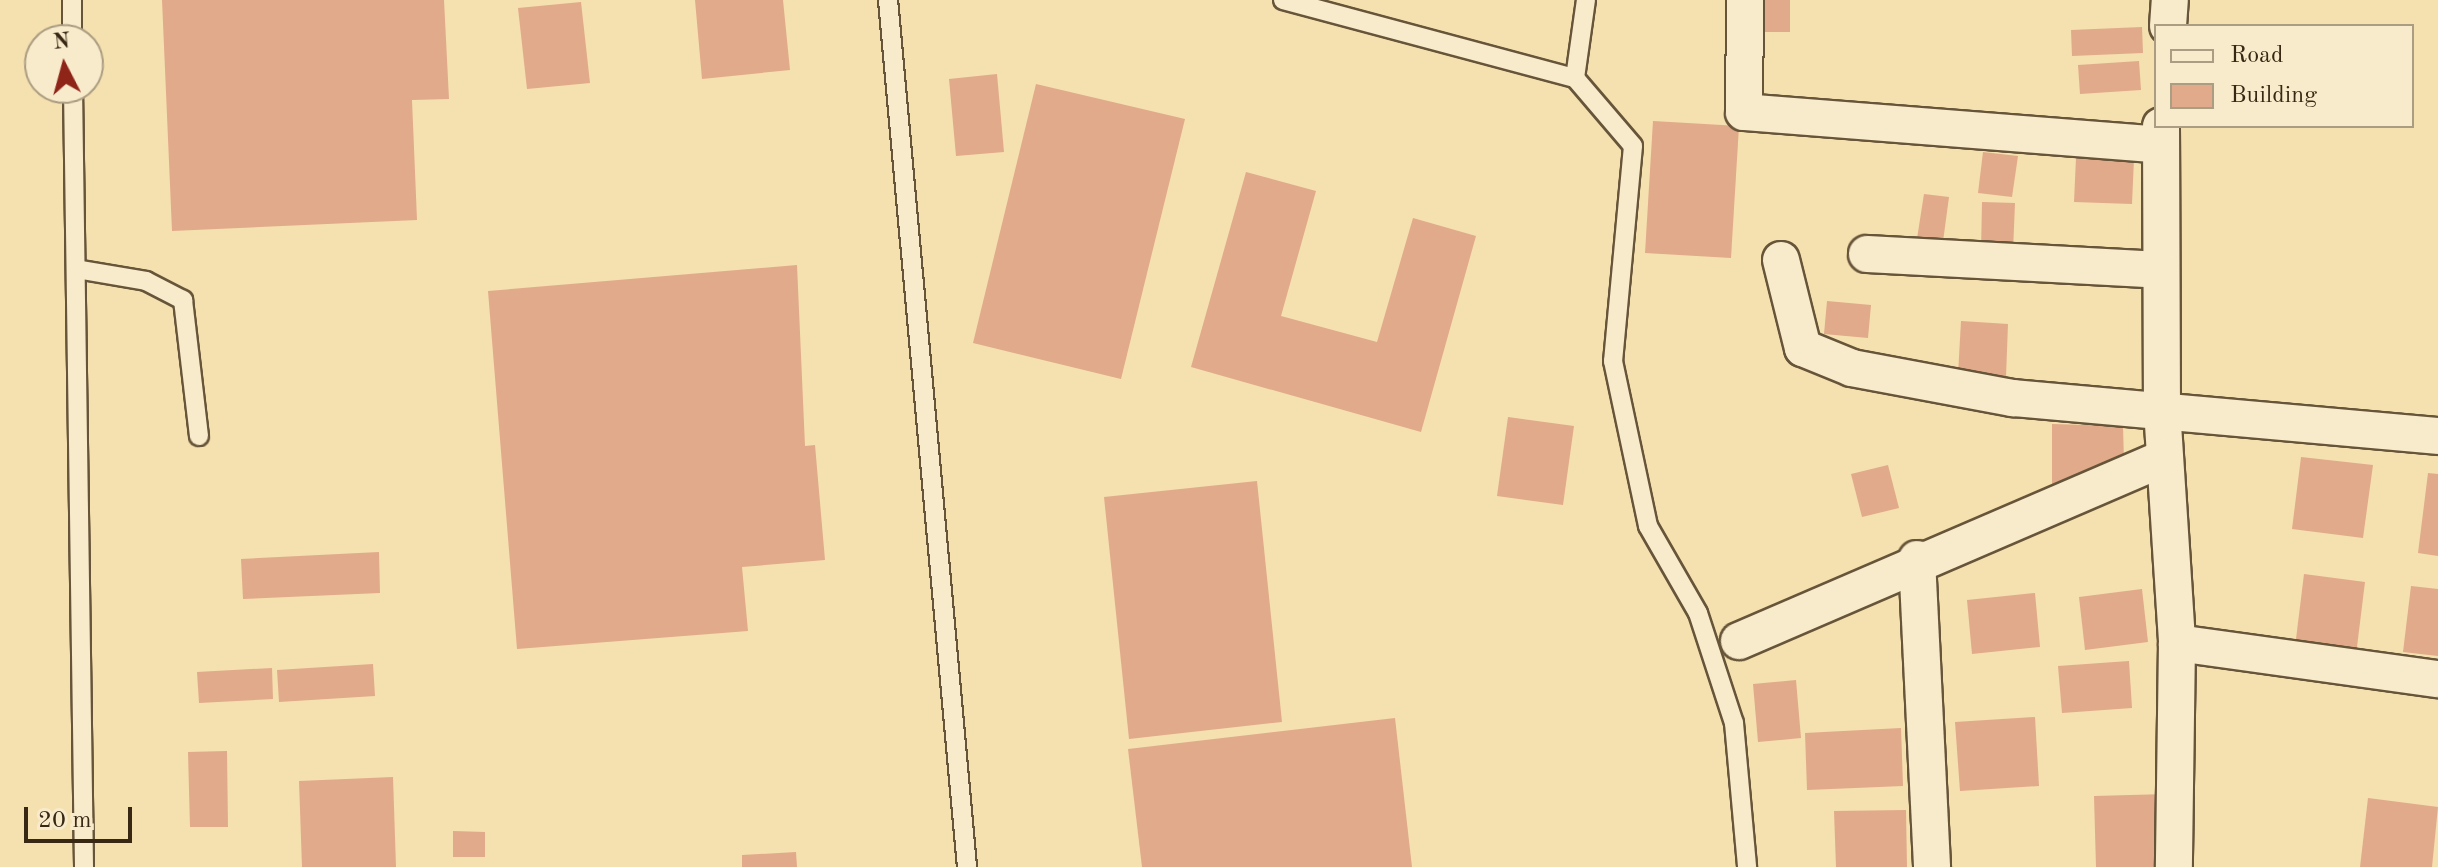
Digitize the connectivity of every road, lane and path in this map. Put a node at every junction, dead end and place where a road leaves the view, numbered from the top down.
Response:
1 (72, 0) edge
2 (888, 0) edge
3 (1283, 0) edge
4 (1586, 0) edge
5 (1745, 0) edge
6 (2161, 0) edge
7 (2170, 0) edge
8 (72, 24) edge
9 (2168, 24) edge
10 (1575, 78) junction
11 (73, 104) edge
12 (2160, 136) edge
13 (1867, 254) dead end
14 (1781, 260) dead end
15 (76, 269) junction
16 (2161, 270) junction
17 (2162, 409) junction
18 (199, 436) dead end
19 (2438, 436) edge
20 (2164, 458) junction
21 (1917, 559) junction
22 (1739, 641) dead end
23 (2177, 643) junction
24 (2438, 679) edge
25 (84, 867) edge
26 (967, 867) edge
27 (1747, 867) edge
28 (1932, 867) edge
29 (2174, 867) edge

1 - 8 lane
2 - 26 lane
3 - 10 lane
4 - 10 lane
5 - 12 street
6 - 7 street
7 - 9 street
10 - 27 lane
11 - 15 lane
12 - 16 street
13 - 16 street
14 - 17 street
15 - 18 lane
15 - 25 lane
16 - 17 street
17 - 19 street
17 - 20 street
20 - 21 street
20 - 23 street
21 - 22 street
21 - 28 street
23 - 24 street
23 - 29 street

